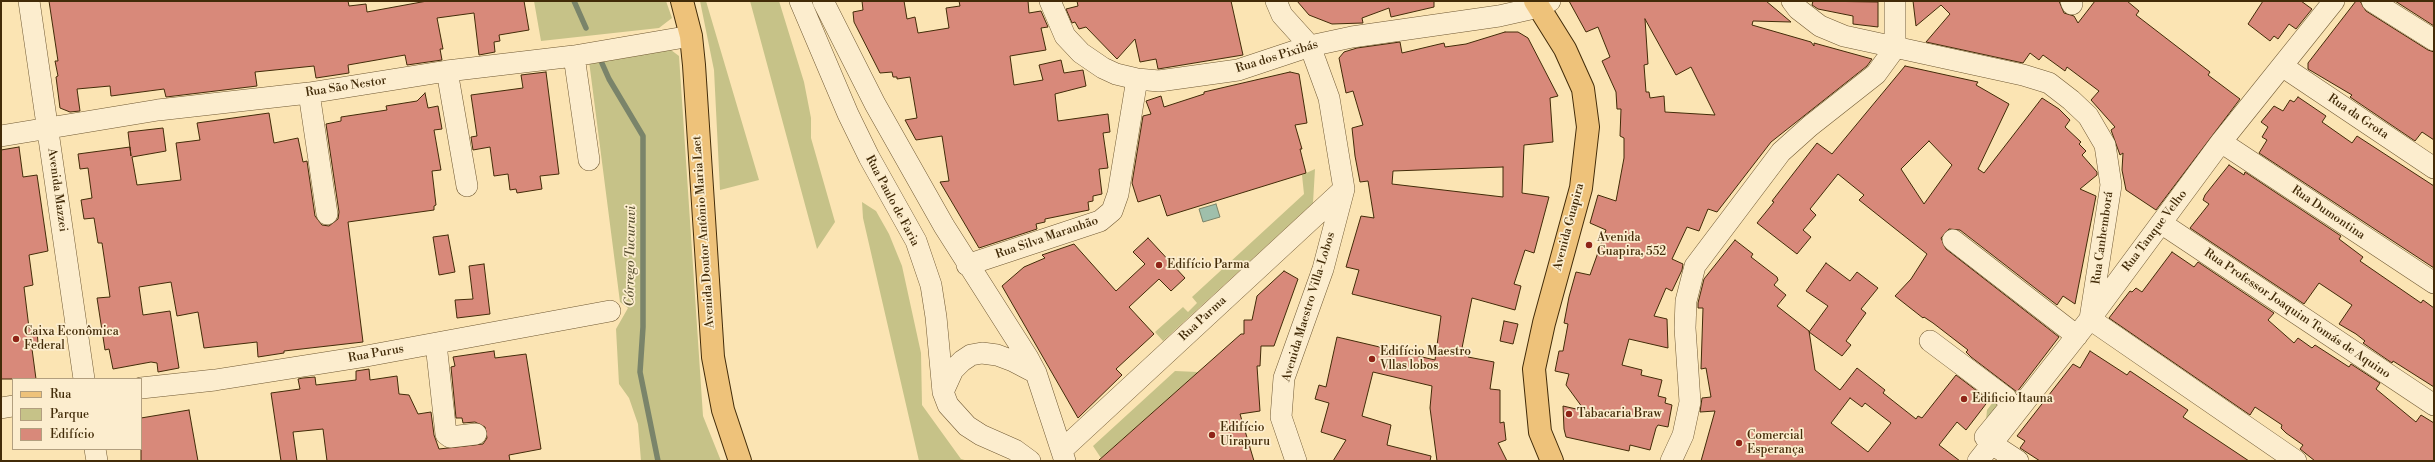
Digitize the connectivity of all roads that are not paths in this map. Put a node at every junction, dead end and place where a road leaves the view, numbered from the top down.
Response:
1 (29, 1) edge
2 (682, 1) edge
3 (800, 1) edge
4 (823, 1) edge
5 (838, 1) edge
6 (1050, 1) edge
7 (1276, 1) edge
8 (1792, 1) edge
9 (1895, 1) edge
10 (2334, 1) edge
11 (2372, 1) edge
12 (1541, 3) edge
13 (835, 24) junction
14 (691, 36) junction
15 (2434, 40) edge
16 (1310, 46) junction
17 (1894, 48) junction
18 (574, 56) junction
19 (2282, 66) junction
20 (447, 71) junction
21 (1137, 79) junction
22 (309, 93) junction
23 (48, 129) junction
24 (1, 136) edge
25 (2222, 142) junction
26 (589, 160) dead end
27 (2434, 168) edge
28 (467, 186) dead end
29 (1344, 189) junction
30 (327, 214) dead end
31 (2161, 223) junction
32 (1953, 240) dead end
33 (967, 265) junction
34 (2434, 283) edge
35 (610, 311) dead end
36 (2090, 319) junction
37 (2077, 336) junction
38 (1930, 341) dead end
39 (436, 344) junction
40 (1036, 373) junction
41 (84, 378) edge
42 (142, 388) edge
43 (943, 392) junction
44 (2434, 405) edge
45 (12, 406) edge
46 (1, 408) edge
47 (476, 434) dead end
48 (1992, 444) junction
49 (95, 450) edge
50 (1064, 455) edge
51 (1298, 458) edge
52 (97, 461) edge
53 (740, 461) edge
54 (1030, 461) edge
55 (1552, 461) edge
56 (1671, 461) edge
57 (1978, 461) edge
58 (2018, 461) edge
59 (2296, 461) edge

1 - 23 street, Avenida Mazzei
2 - 14 main road, Avenida Doutor Antônio Maria Laet
3 - 43 street, Rua Paulo de Faria
4 - 13 street
5 - 13 street
6 - 21 street, Rua dos Pixibás
7 - 16 street, Avenida Maestro Villa-Lobos
8 - 17 street, Rua Canhemborá
9 - 17 street
10 - 19 street, Rua Tanque Velho
11 - 15 street
12 - 16 street, Rua dos Pixibás
12 - 55 main road, Avenida Guapira
13 - 33 street
14 - 18 street, Rua São Nestor
14 - 53 main road, Avenida Doutor Antônio Maria Laet
16 - 21 street, Rua dos Pixibás
16 - 29 street, Avenida Maestro Villa-Lobos
17 - 36 street, Rua Canhemborá
17 - 56 street
18 - 20 street, Rua São Nestor
18 - 26 street
19 - 25 street, Rua Tanque Velho
19 - 27 street, Rua da Grota
20 - 22 street, Rua São Nestor
20 - 28 street
21 - 33 street, Rua Silva Maranhão
22 - 23 street, Rua São Nestor
22 - 30 street
23 - 24 street, Rua São Nestor
23 - 41 street, Avenida Mazzei
25 - 31 street, Rua Tanque Velho
25 - 34 street, Rua Dumontina
29 - 50 street, Rua Parma
29 - 51 street, Avenida Maestro Villa-Lobos
31 - 36 street, Rua Tanque Velho
31 - 44 street, Rua Professor Joaquim Tomás de Aquino
32 - 37 street
33 - 40 street
35 - 39 street, Rua Purus
36 - 37 street, Rua Tanque Velho
36 - 59 street
37 - 48 street, Rua Tanque Velho
38 - 48 street
39 - 42 street, Rua Purus
39 - 47 street
40 - 43 street
40 - 50 street
43 - 54 street, Rua Paulo de Faria
45 - 46 street
48 - 57 street, Rua Tanque Velho
48 - 58 street
49 - 52 street

